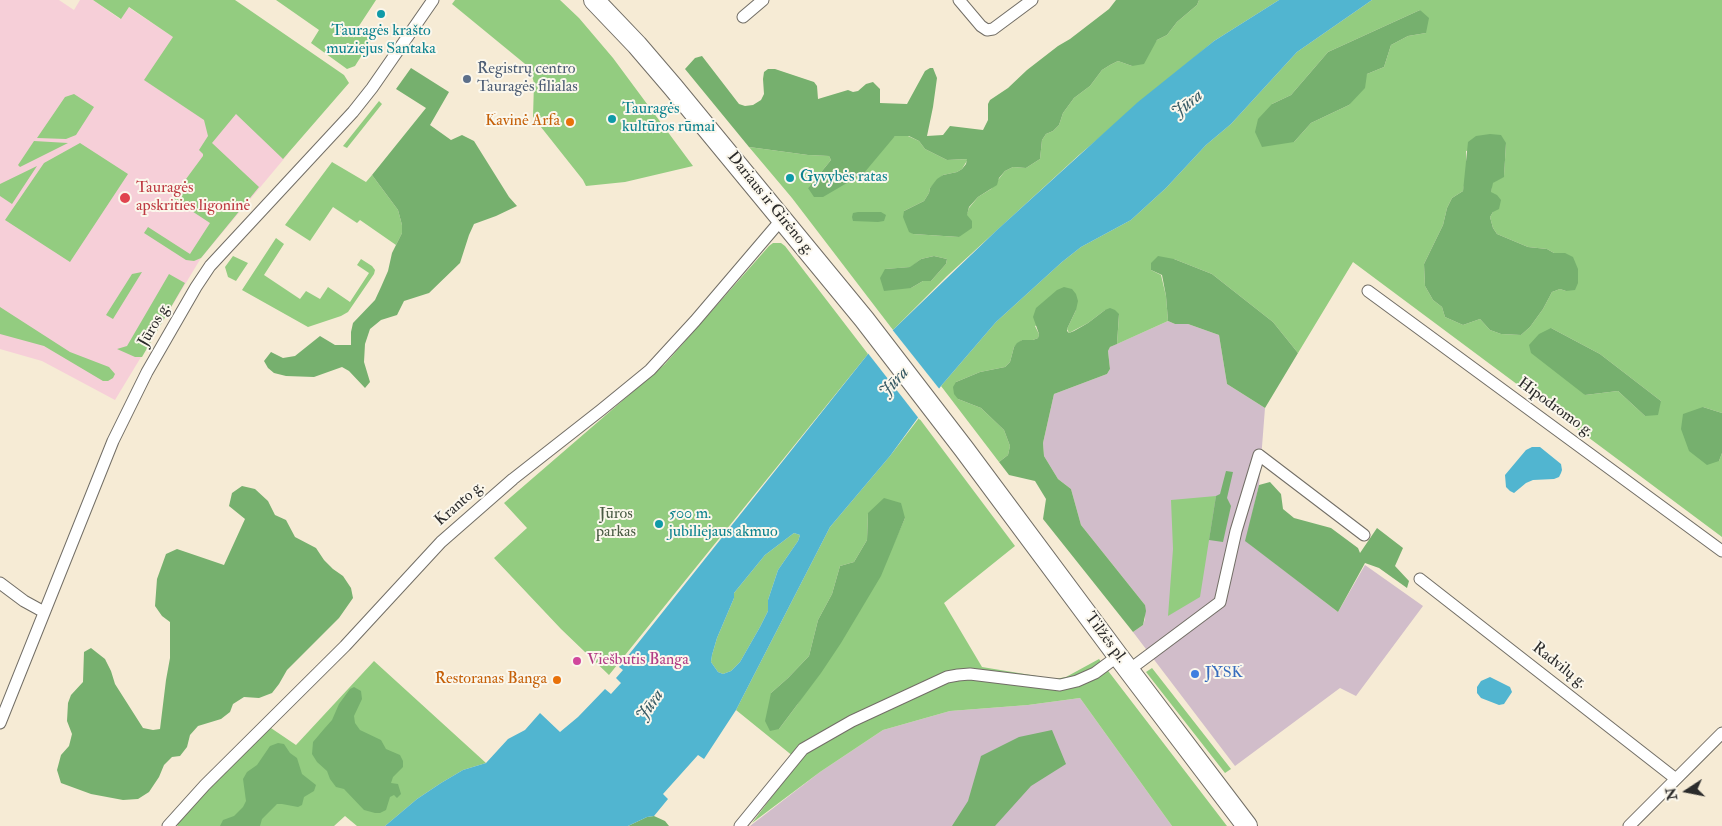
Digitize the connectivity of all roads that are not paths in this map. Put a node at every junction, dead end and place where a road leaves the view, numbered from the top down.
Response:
1 (433, 0) edge
2 (594, 0) edge
3 (763, 0) edge
4 (959, 0) edge
5 (1032, 0) edge
6 (743, 17) dead end
7 (782, 219) junction
8 (1368, 291) dead end
9 (964, 449) joint
10 (1364, 535) dead end
11 (1722, 552) edge
12 (1420, 579) dead end
13 (0, 583) edge
14 (44, 612) junction
15 (1123, 663) junction
16 (0, 723) edge
17 (1722, 733) edge
18 (1676, 779) junction
19 (168, 826) edge
20 (740, 826) edge
21 (1247, 826) edge
22 (1629, 826) edge

1 - 14 street, Jūros g.
2 - 7 highway, Dariaus ir Girėno g.
3 - 6 street
4 - 5 street
7 - 9 highway, Dariaus ir Girėno g.
7 - 19 street, Kranto g.
8 - 11 street, Hipodromo g.
9 - 15 highway, Tilžės pl.
10 - 15 street
12 - 18 street, Radvilų g.
13 - 14 street
14 - 16 street, Jūros g.
15 - 20 street
15 - 21 highway, Tilžės pl.
17 - 18 street
18 - 22 street

